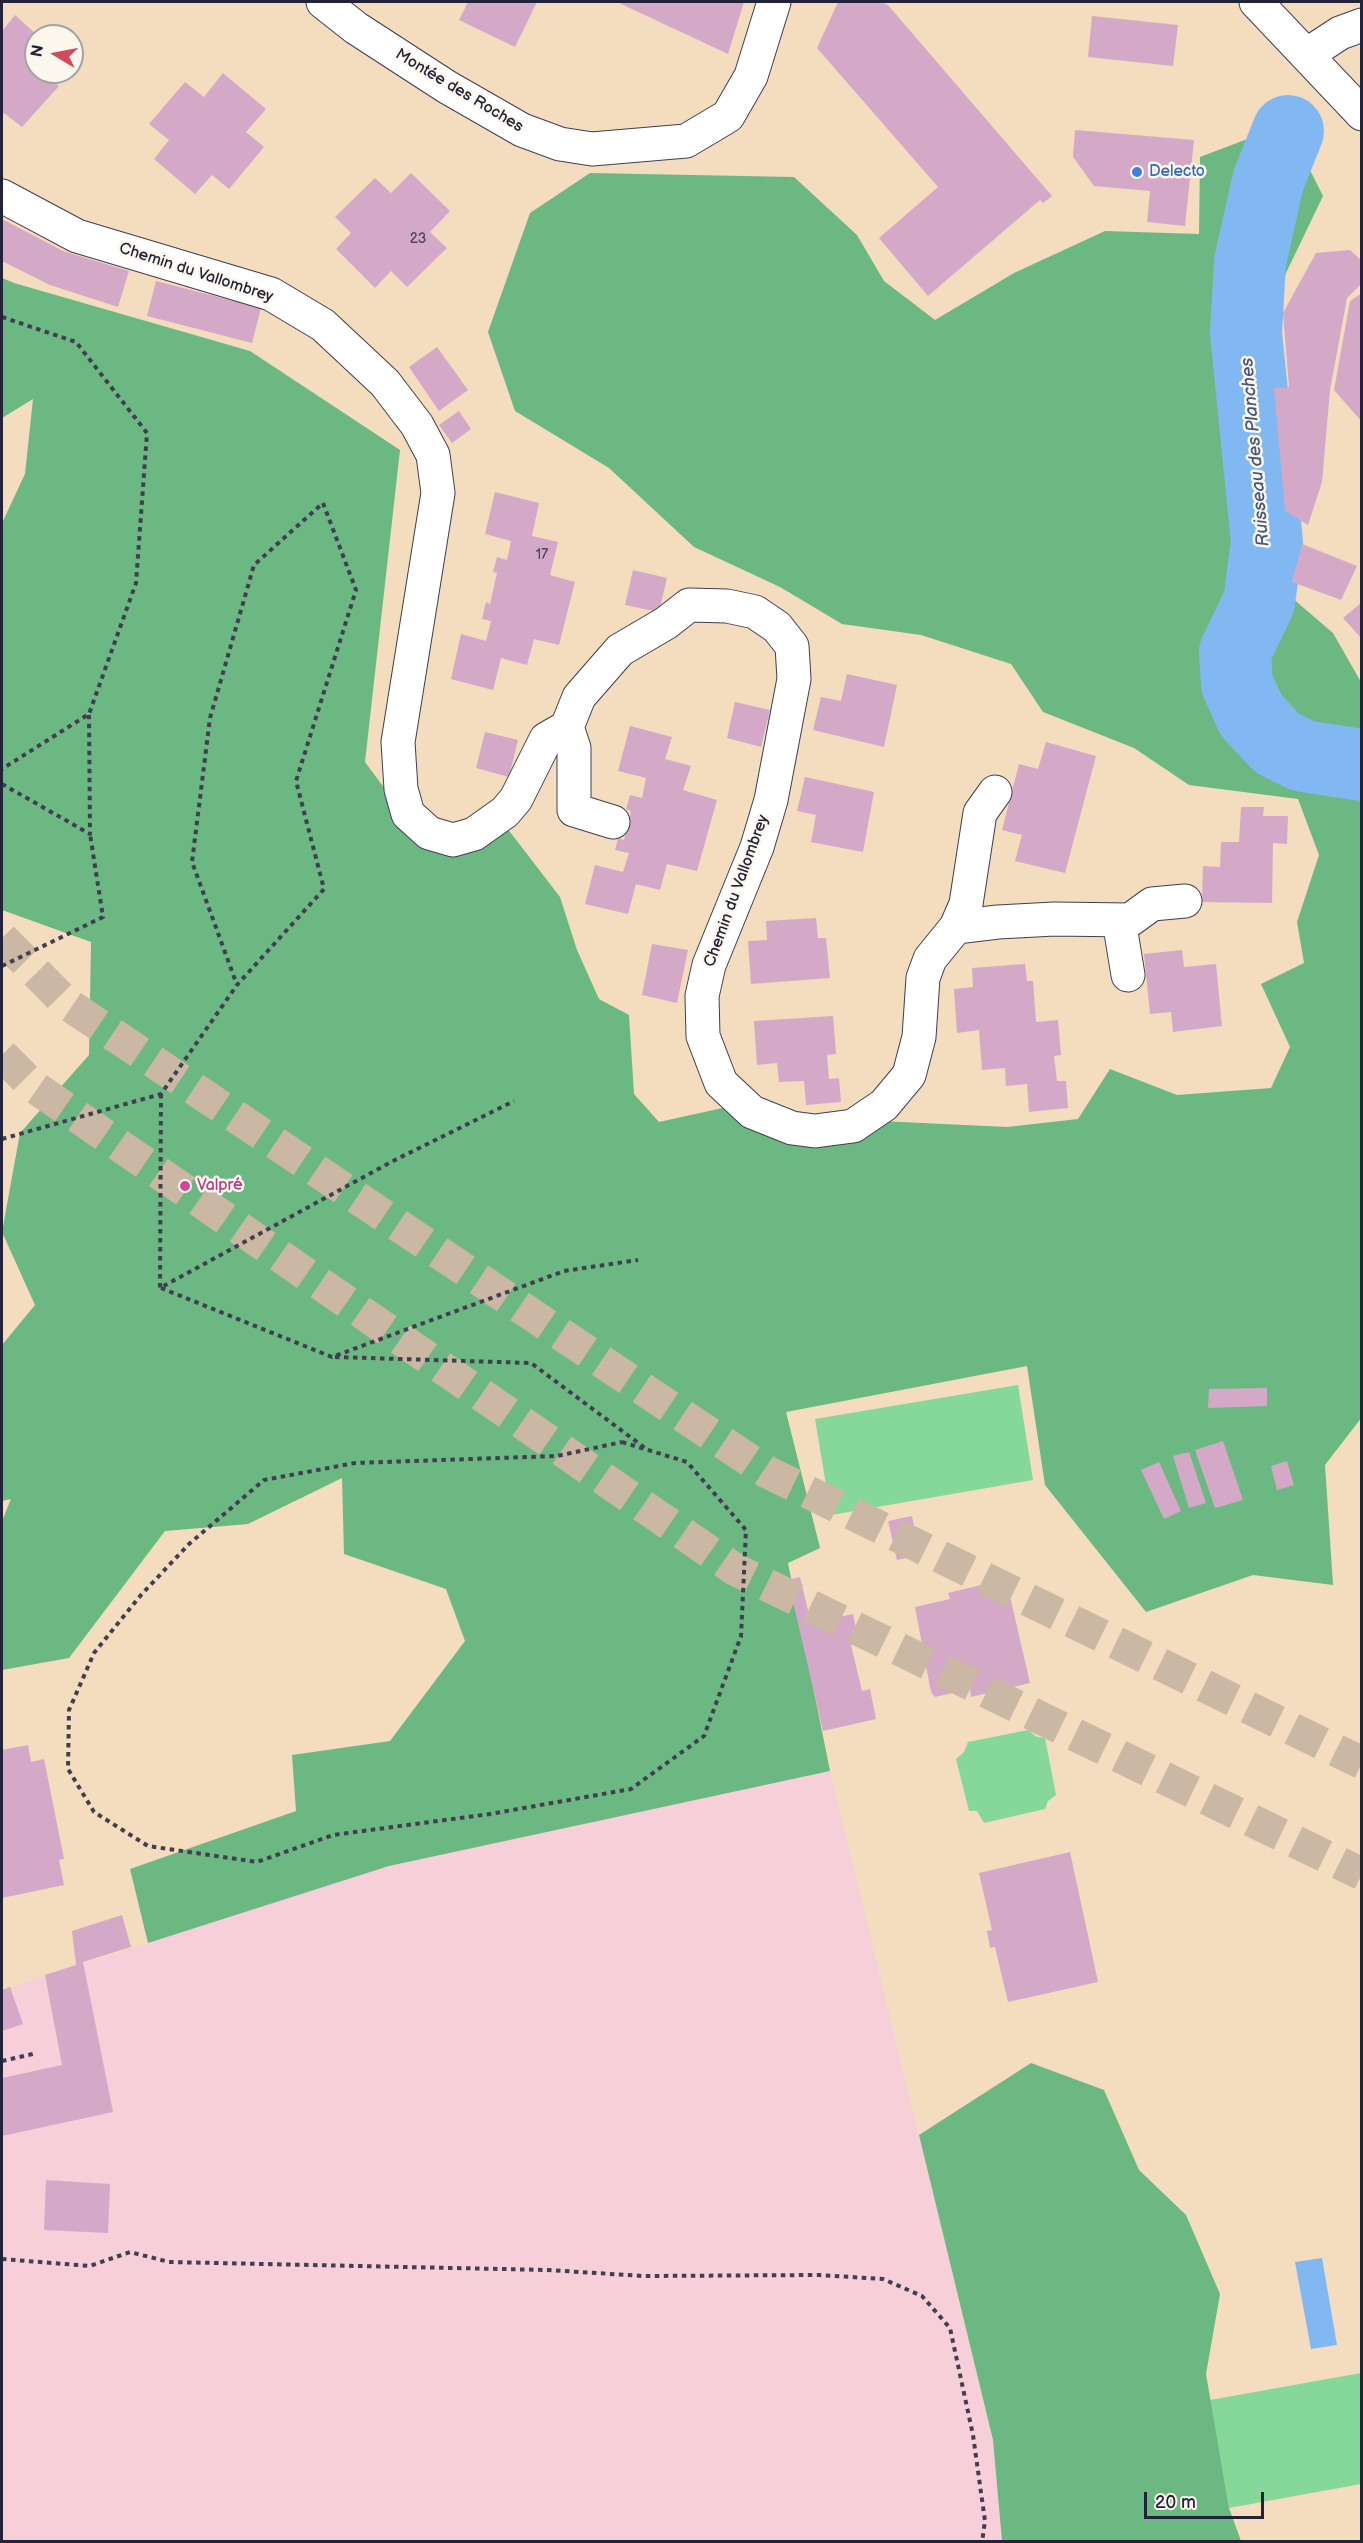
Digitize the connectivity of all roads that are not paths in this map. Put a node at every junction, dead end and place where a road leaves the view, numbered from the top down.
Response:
1 (323, 2) edge
2 (774, 2) edge
3 (1256, 2) edge
4 (1362, 25) edge
5 (1308, 54) junction
6 (1362, 114) edge
7 (2, 196) edge
8 (567, 727) junction
9 (995, 792) dead end
10 (613, 822) dead end
11 (1185, 901) dead end
12 (1119, 920) junction
13 (956, 927) junction
14 (1128, 975) dead end

1 - 2 street, Montée des Roches
3 - 5 street
4 - 5 street
5 - 6 street
7 - 8 street, Chemin du Vallombrey
8 - 10 street
8 - 13 street, Chemin du Vallombrey
9 - 13 street, Chemin du Vallombrey
11 - 12 street
12 - 13 street
12 - 14 street

